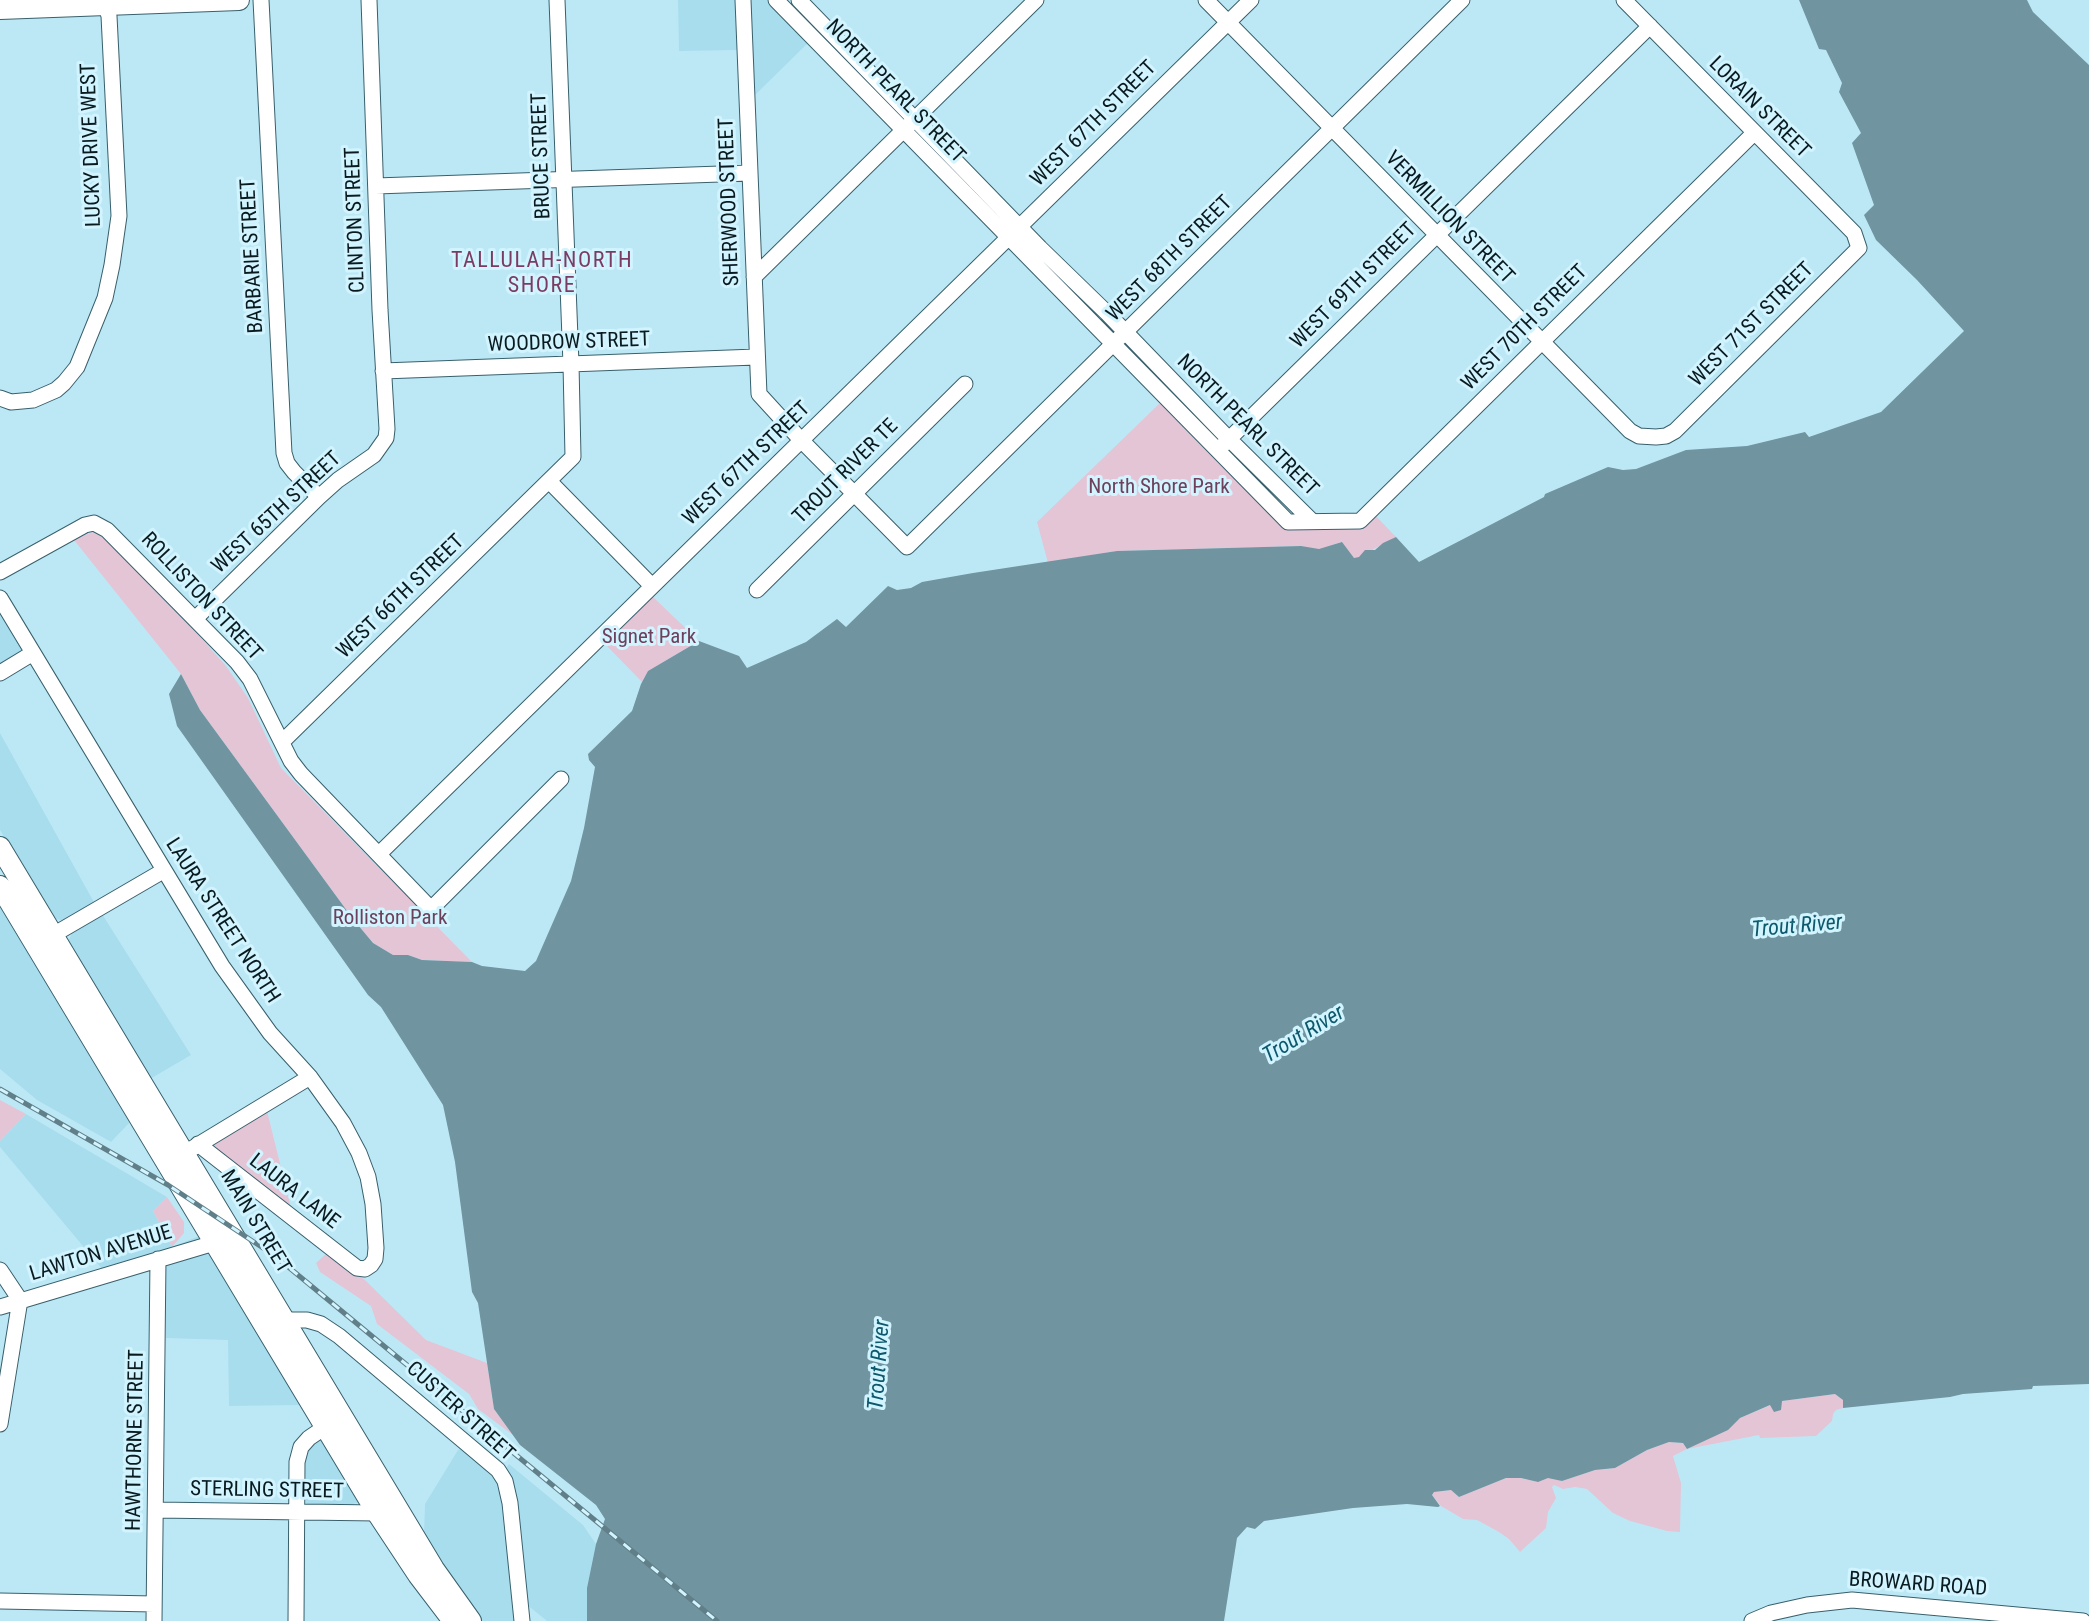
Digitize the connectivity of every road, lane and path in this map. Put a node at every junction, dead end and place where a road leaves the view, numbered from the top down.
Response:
1 (222, 0) edge
2 (239, 0) edge
3 (261, 0) edge
4 (369, 0) edge
5 (557, 0) edge
6 (743, 0) edge
7 (776, 0) edge
8 (799, 0) edge
9 (1036, 0) edge
10 (1206, 0) edge
11 (1251, 0) edge
12 (1462, 0) edge
13 (1624, 0) edge
14 (104, 2) edge
15 (0, 9) edge
16 (1228, 22) junction
17 (1650, 26) junction
18 (915, 118) junction
19 (1331, 128) junction
20 (903, 131) junction
21 (1754, 133) junction
22 (749, 173) junction
23 (564, 178) junction
24 (376, 186) junction
25 (1020, 227) junction
26 (1436, 234) junction
27 (1008, 238) junction
28 (1859, 248) joint
29 (754, 277) junction
30 (1125, 332) junction
31 (1540, 342) junction
32 (1112, 345) junction
33 (756, 357) junction
34 (571, 364) junction
35 (383, 371) junction
36 (965, 384) dead end
37 (0, 398) edge
38 (1675, 431) joint
39 (386, 438) joint
40 (801, 440) junction
41 (1223, 445) junction
42 (549, 481) junction
43 (854, 494) junction
44 (319, 497) junction
45 (1312, 521) joint
46 (0, 572) edge
47 (652, 586) junction
48 (757, 590) dead end
49 (0, 598) edge
50 (195, 619) junction
51 (33, 653) junction
52 (0, 673) edge
53 (282, 742) junction
54 (561, 779) dead end
55 (0, 847) edge
56 (379, 854) junction
57 (163, 871) junction
58 (0, 876) edge
59 (0, 886) edge
60 (53, 935) junction
61 (84, 986) junction
62 (310, 1077) junction
63 (148, 1093) junction
64 (130, 1104) junction
65 (192, 1149) junction
66 (214, 1243) junction
67 (158, 1259) junction
68 (365, 1269) joint
69 (0, 1270) edge
70 (20, 1300) junction
71 (0, 1307) edge
72 (285, 1320) junction
73 (266, 1329) junction
74 (342, 1416) junction
75 (0, 1424) edge
76 (325, 1427) junction
77 (156, 1510) junction
78 (296, 1512) junction
79 (377, 1513) junction
80 (0, 1601) edge
81 (154, 1604) junction
82 (154, 1621) edge
83 (296, 1621) edge
84 (453, 1621) edge
85 (471, 1621) edge
86 (522, 1621) edge
87 (1752, 1621) edge
88 (2084, 1621) edge

1 - 2 main road
1 - 14 main road
3 - 44 street, BARBARIE STREET
4 - 24 street, CLINTON STREET
5 - 23 street, BRUCE STREET
6 - 22 street, SHERWOOD STREET
7 - 20 street, NORTH PEARL STREET
8 - 18 street, NORTH PEARL STREET
9 - 18 street
10 - 16 street, VERMILLION STREET
11 - 16 street, WEST 67TH STREET
12 - 19 street, WEST 68TH STREET
13 - 17 street, LORAIN STREET
14 - 15 main road
14 - 37 street, LUCKY DRIVE WEST
16 - 19 street, VERMILLION STREET
16 - 25 street, WEST 67TH STREET
17 - 21 street, LORAIN STREET
17 - 26 street, WEST 69TH STREET
18 - 20 street
18 - 25 street, NORTH PEARL STREET
19 - 26 street, VERMILLION STREET
19 - 30 street, WEST 68TH STREET
20 - 27 street, NORTH PEARL STREET
20 - 29 street
21 - 28 street, LORAIN STREET
21 - 31 street, WEST 70TH STREET
22 - 23 street
22 - 29 street, SHERWOOD STREET
23 - 24 street
23 - 34 street, BRUCE STREET
24 - 35 street, CLINTON STREET
25 - 27 street, WEST 67TH STREET
25 - 30 street, NORTH PEARL STREET
26 - 31 street, VERMILLION STREET
26 - 41 street, WEST 69TH STREET
27 - 32 street, NORTH PEARL STREET
27 - 40 street, WEST 67TH STREET
28 - 38 street, WEST 71ST STREET
29 - 33 street, SHERWOOD STREET
30 - 32 street, WEST 68TH STREET
30 - 41 street, NORTH PEARL STREET
31 - 38 street, VERMILLION STREET
31 - 45 street, WEST 70TH STREET
32 - 41 street, NORTH PEARL STREET
32 - 43 street, WEST 68TH STREET
33 - 34 street, WOODROW STREET
33 - 40 street, SHERWOOD STREET
34 - 35 street, WOODROW STREET
34 - 42 street, BRUCE STREET
35 - 39 street, CLINTON STREET
36 - 43 street, TROUT RIVER TE
39 - 44 street, WEST 65TH STREET
40 - 43 street
40 - 47 street, WEST 67TH STREET
41 - 45 street, NORTH PEARL STREET
42 - 47 street
42 - 53 street, WEST 66TH STREET
43 - 48 street, TROUT RIVER TE
44 - 50 street, WEST 65TH STREET
46 - 50 street, ROLLISTON STREET
47 - 56 street, WEST 67TH STREET
49 - 51 street, LAURA STREET NORTH
50 - 53 street, ROLLISTON STREET
51 - 52 street
51 - 57 street, LAURA STREET NORTH
53 - 56 street
54 - 56 street
55 - 60 main road, MAIN STREET
57 - 60 street
57 - 62 street, LAURA STREET NORTH
58 - 61 main road
59 - 64 main road
60 - 61 main road, MAIN STREET
61 - 63 main road, MAIN STREET
62 - 65 street
62 - 68 street, LAURA STREET NORTH
63 - 64 street
63 - 65 main road, MAIN STREET
64 - 66 main road
65 - 68 street, LAURA LANE
65 - 72 main road, MAIN STREET
66 - 67 street, LAWTON AVENUE
66 - 73 main road
67 - 70 street, LAWTON AVENUE
67 - 77 street, HAWTHORNE STREET
69 - 70 street
70 - 71 street, LAWTON AVENUE
70 - 75 street
72 - 73 street, CUSTER STREET
72 - 74 main road, MAIN STREET
72 - 86 street, CUSTER STREET
73 - 76 main road
74 - 76 street
74 - 85 main road, MAIN STREET
76 - 78 street
76 - 79 main road
77 - 78 street, STERLING STREET
77 - 81 street, HAWTHORNE STREET
78 - 79 street, STERLING STREET
78 - 83 street
79 - 84 main road
80 - 81 street
81 - 82 street, HAWTHORNE STREET
87 - 88 street, BROWARD ROAD

